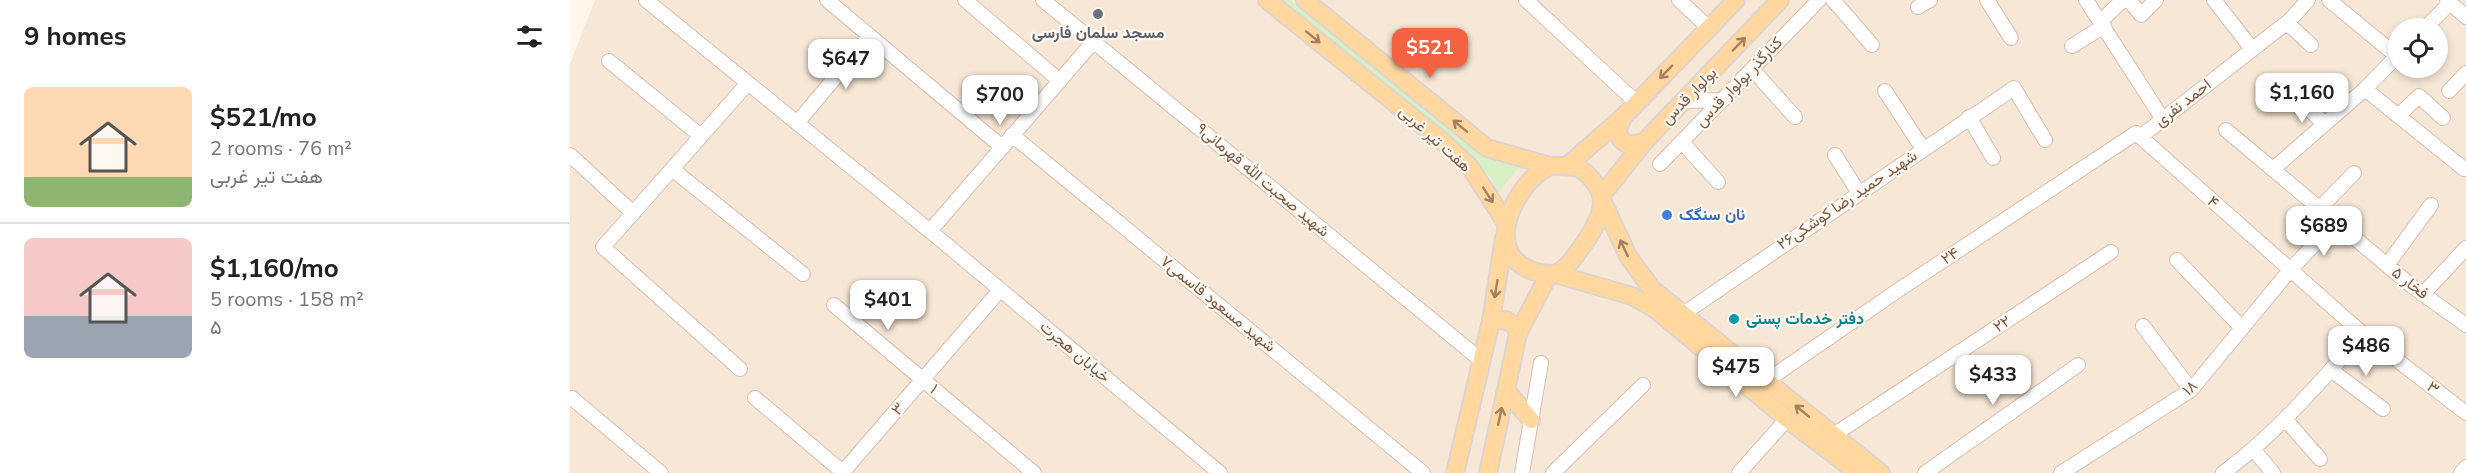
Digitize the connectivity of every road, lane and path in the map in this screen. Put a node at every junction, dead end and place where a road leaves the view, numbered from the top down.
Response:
1 (646, 0) edge
2 (826, 0) edge
3 (965, 0) edge
4 (1044, 0) edge
5 (1267, 0) edge
6 (1305, 0) edge
7 (1526, 0) edge
8 (1679, 0) edge
9 (1736, 0) edge
10 (1780, 0) edge
11 (1819, 0) edge
12 (1833, 0) edge
13 (1930, 0) edge
14 (1987, 0) edge
15 (2086, 0) edge
16 (2123, 0) edge
17 (2129, 0) edge
18 (2156, 0) edge
19 (2214, 0) edge
20 (2308, 0) edge
21 (2330, 0) edge
22 (2448, 2) edge
23 (1917, 7) dead end
24 (2466, 17) edge
25 (2434, 18) edge
26 (2287, 23) junction
27 (2103, 24) junction
28 (1709, 28) junction
29 (870, 36) junction
30 (2011, 38) dead end
31 (1094, 41) junction
32 (1872, 45) dead end
33 (2311, 45) dead end
34 (2072, 46) dead end
35 (2388, 48) edge
36 (2252, 49) junction
37 (609, 61) dead end
38 (2388, 66) edge
39 (1752, 69) junction
40 (2466, 73) edge
41 (1060, 81) junction
42 (748, 83) junction
43 (2366, 89) junction
44 (1885, 91) dead end
45 (2449, 91) dead end
46 (1723, 100) junction
47 (1684, 101) junction
48 (2301, 102) dead end
49 (1637, 103) junction
50 (1624, 116) junction
51 (2398, 116) junction
52 (1795, 117) dead end
53 (1969, 117) junction
54 (2162, 118) junction
55 (2443, 118) dead end
56 (798, 123) junction
57 (2325, 124) junction
58 (2226, 130) dead end
59 (1012, 135) junction
60 (2138, 135) junction
61 (701, 136) junction
62 (2045, 140) dead end
63 (1646, 141) junction
64 (1682, 142) junction
65 (1002, 147) junction
66 (1923, 149) junction
67 (570, 155) edge
68 (1835, 155) dead end
69 (1994, 158) dead end
70 (1660, 164) dead end
71 (1559, 166) junction
72 (672, 169) junction
73 (2273, 169) junction
74 (2464, 170) dead end
75 (2354, 172) dead end
76 (1718, 182) dead end
77 (1859, 192) junction
78 (1602, 199) junction
79 (2431, 205) dead end
80 (2320, 208) junction
81 (633, 213) junction
82 (2336, 222) junction
83 (1506, 227) junction
84 (930, 231) junction
85 (2466, 248) edge
86 (2111, 252) dead end
87 (2177, 260) dead end
88 (2386, 265) junction
89 (2290, 270) junction
90 (803, 274) dead end
91 (1552, 274) junction
92 (1000, 290) junction
93 (2423, 294) junction
94 (834, 306) dead end
95 (1683, 314) junction
96 (1491, 321) junction
97 (2466, 325) edge
98 (2142, 326) dead end
99 (2242, 328) junction
100 (1518, 334) junction
101 (2363, 334) junction
102 (1482, 361) junction
103 (1541, 363) dead end
104 (2078, 365) dead end
105 (740, 369) dead end
106 (2331, 370) junction
107 (922, 380) junction
108 (1766, 381) junction
109 (1643, 385) dead end
110 (1506, 390) junction
111 (2191, 390) junction
112 (572, 398) dead end
113 (755, 398) dead end
114 (2383, 409) dead end
115 (2466, 413) edge
116 (1787, 419) junction
117 (1531, 420) junction
118 (2286, 420) junction
119 (1832, 436) junction
120 (2254, 450) junction
121 (2320, 459) dead end
122 (2466, 467) edge
123 (1216, 472) edge
124 (1856, 472) edge
125 (661, 473) edge
126 (843, 473) edge
127 (1034, 473) edge
128 (1423, 473) edge
129 (1455, 473) edge
130 (1488, 473) edge
131 (1522, 473) edge
132 (1553, 473) edge
133 (1739, 473) edge
134 (1881, 473) edge
135 (1925, 473) edge
136 (2061, 473) edge
137 (2223, 473) edge
138 (2273, 473) edge
139 (2461, 473) edge

1 - 42 street, خیابان هجرت
2 - 29 street
3 - 41 street
4 - 31 street, شهید صحبت الله قهرمانی۹
5 -> 83 main road, هفت تیر غربی
71 -> 6 main road, هفت تیر غربی
7 - 49 street
8 - 28 street
9 - 28 main road, بولوار قدس
47 -> 10 main road, بولوار قدس
11 - 39 street, کنارگذر بولوار قدس
12 - 32 street
13 - 23 street
14 - 30 street
15 - 27 street
16 - 27 street
17 - 18 street
19 - 36 street
20 - 26 street, احمد نفری
21 - 35 street
22 - 24 street
22 - 25 street
26 - 33 street
26 - 36 street, احمد نفری
27 - 34 street
27 - 54 street
28 -> 49 main road, بولوار قدس
29 - 56 street
29 - 65 street
31 - 41 street
31 - 102 street, شهید صحبت الله قهرمانی۹
36 - 54 street, احمد نفری
37 - 61 street
38 - 43 street
39 - 46 street, کنارگذر بولوار قدس
39 - 52 street
40 - 45 street
41 - 59 street
42 - 56 street, خیابان هجرت
42 - 61 street
43 - 51 street
43 - 57 street
44 - 66 street
46 - 47 street
46 - 64 street, کنارگذر بولوار قدس
47 - 63 main road, بولوار قدس
48 - 57 street
49 - 50 main road, بولوار قدس
50 - 63 main road
50 - 71 main road, بولوار قدس
51 - 55 street
51 - 74 street
53 - 62 street, شهید حمید رضا کوشکی۲۶
53 - 66 street, شهید حمید رضا کوشکی۲۶
53 - 69 street
54 - 60 street, احمد نفری
56 - 84 street, خیابان هجرت
57 - 73 street
58 - 73 street, فخار ۵
59 - 65 street
59 - 128 street, شهید مسعود قاسمی۷
60 - 89 street, ۴
60 - 108 street, ۲۴
61 - 72 street
63 - 78 main road, بولوار قدس
64 - 70 street, کنارگذر بولوار قدس
64 - 76 street
65 - 84 street
66 - 77 street, شهید حمید رضا کوشکی۲۶
67 - 81 street
68 - 77 street
71 - 78 main road
71 - 83 main road
72 - 81 street
72 - 90 street
73 - 80 street, فخار ۵
75 - 80 street
77 - 95 street, شهید حمید رضا کوشکی۲۶
78 - 91 main road
95 -> 78 main road
79 - 88 street
80 - 82 street, فخار ۵
81 - 105 street
82 - 88 street, فخار ۵
82 - 89 street, ۱۸
83 - 91 main road
83 -> 96 main road
84 - 92 street, خیابان هجرت
85 - 93 street
86 - 119 street, ۲۲
87 - 99 street
88 - 93 street, فخار ۵
89 - 99 street, ۱۸
89 - 101 street, ۳
91 - 100 main road
91 - 116 main road
92 - 107 street, ۳
92 - 123 street, خیابان هجرت
93 - 97 street, فخار ۵
94 - 107 street, ۱
95 - 108 main road
96 - 100 main road
96 - 102 main road
98 - 111 street
99 - 111 street, ۱۸
100 - 110 main road
101 - 106 street
101 - 115 street, ۳
102 - 129 main road
103 - 117 street
104 - 135 street
106 - 114 street
106 - 118 street
107 - 126 street, ۳
107 - 127 street, ۱
119 -> 108 main road
109 - 132 street
110 - 117 main road
130 -> 110 main road
111 - 136 street, ۱۸
112 - 125 street
113 - 126 street
116 - 124 main road
116 - 133 street
117 - 131 street
118 - 120 street
118 - 121 street
119 - 134 main road
120 - 137 street
120 - 138 street
122 - 139 street

